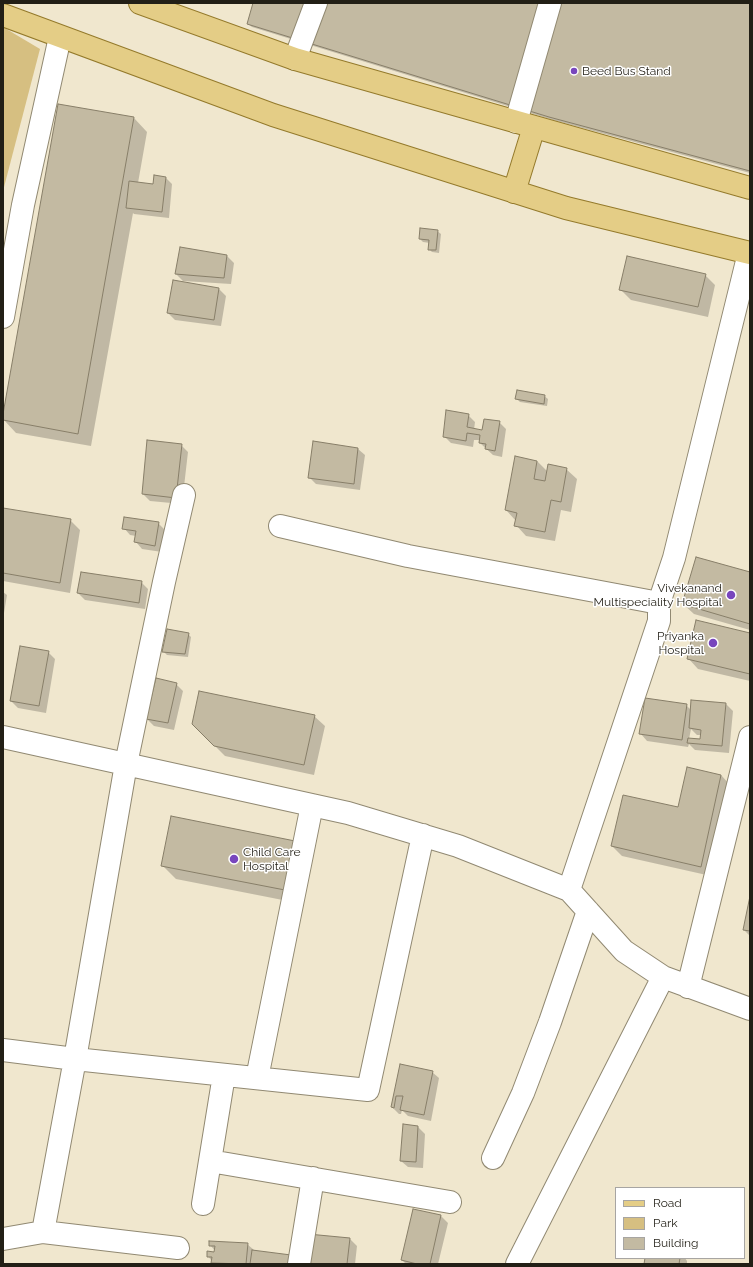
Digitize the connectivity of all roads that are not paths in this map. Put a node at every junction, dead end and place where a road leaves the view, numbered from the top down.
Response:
1 (140, 3) edge
2 (316, 3) edge
3 (550, 3) edge
4 (3, 15) edge
5 (60, 37) junction
6 (295, 59) junction
7 (525, 124) junction
8 (750, 188) edge
9 (514, 192) junction
10 (749, 253) edge
11 (3, 317) edge
12 (184, 495) dead end
13 (280, 526) dead end
14 (659, 603) junction
15 (3, 737) edge
16 (750, 737) edge
17 (126, 764) junction
18 (312, 805) junction
19 (423, 835) junction
20 (569, 890) junction
21 (588, 910) junction
22 (663, 978) junction
23 (688, 987) junction
24 (750, 1009) edge
25 (3, 1050) edge
26 (75, 1059) junction
27 (224, 1074) junction
28 (257, 1078) junction
29 (493, 1158) dead end
30 (210, 1161) junction
31 (313, 1178) junction
32 (450, 1202) dead end
33 (203, 1204) dead end
34 (43, 1232) junction
35 (3, 1239) edge
36 (178, 1248) dead end
37 (299, 1264) edge
38 (517, 1264) edge

1 - 6 main road
2 - 6 street
3 - 7 street
4 - 5 main road
5 - 9 main road
5 - 11 street
6 - 7 main road
7 - 8 main road
7 - 9 main road
9 - 10 main road
10 - 14 street
12 - 17 street
13 - 14 street
14 - 20 street
15 - 17 street
16 - 23 street
17 - 18 street
17 - 26 street
18 - 19 street
18 - 28 street
19 - 20 street
19 - 28 street
20 - 21 street
21 - 22 street
21 - 29 street
22 - 23 street
22 - 38 street
23 - 24 street
25 - 26 street
26 - 27 street
26 - 34 street
27 - 28 street
27 - 30 street
30 - 31 street
30 - 33 street
31 - 32 street
31 - 37 street
34 - 35 street
34 - 36 street

